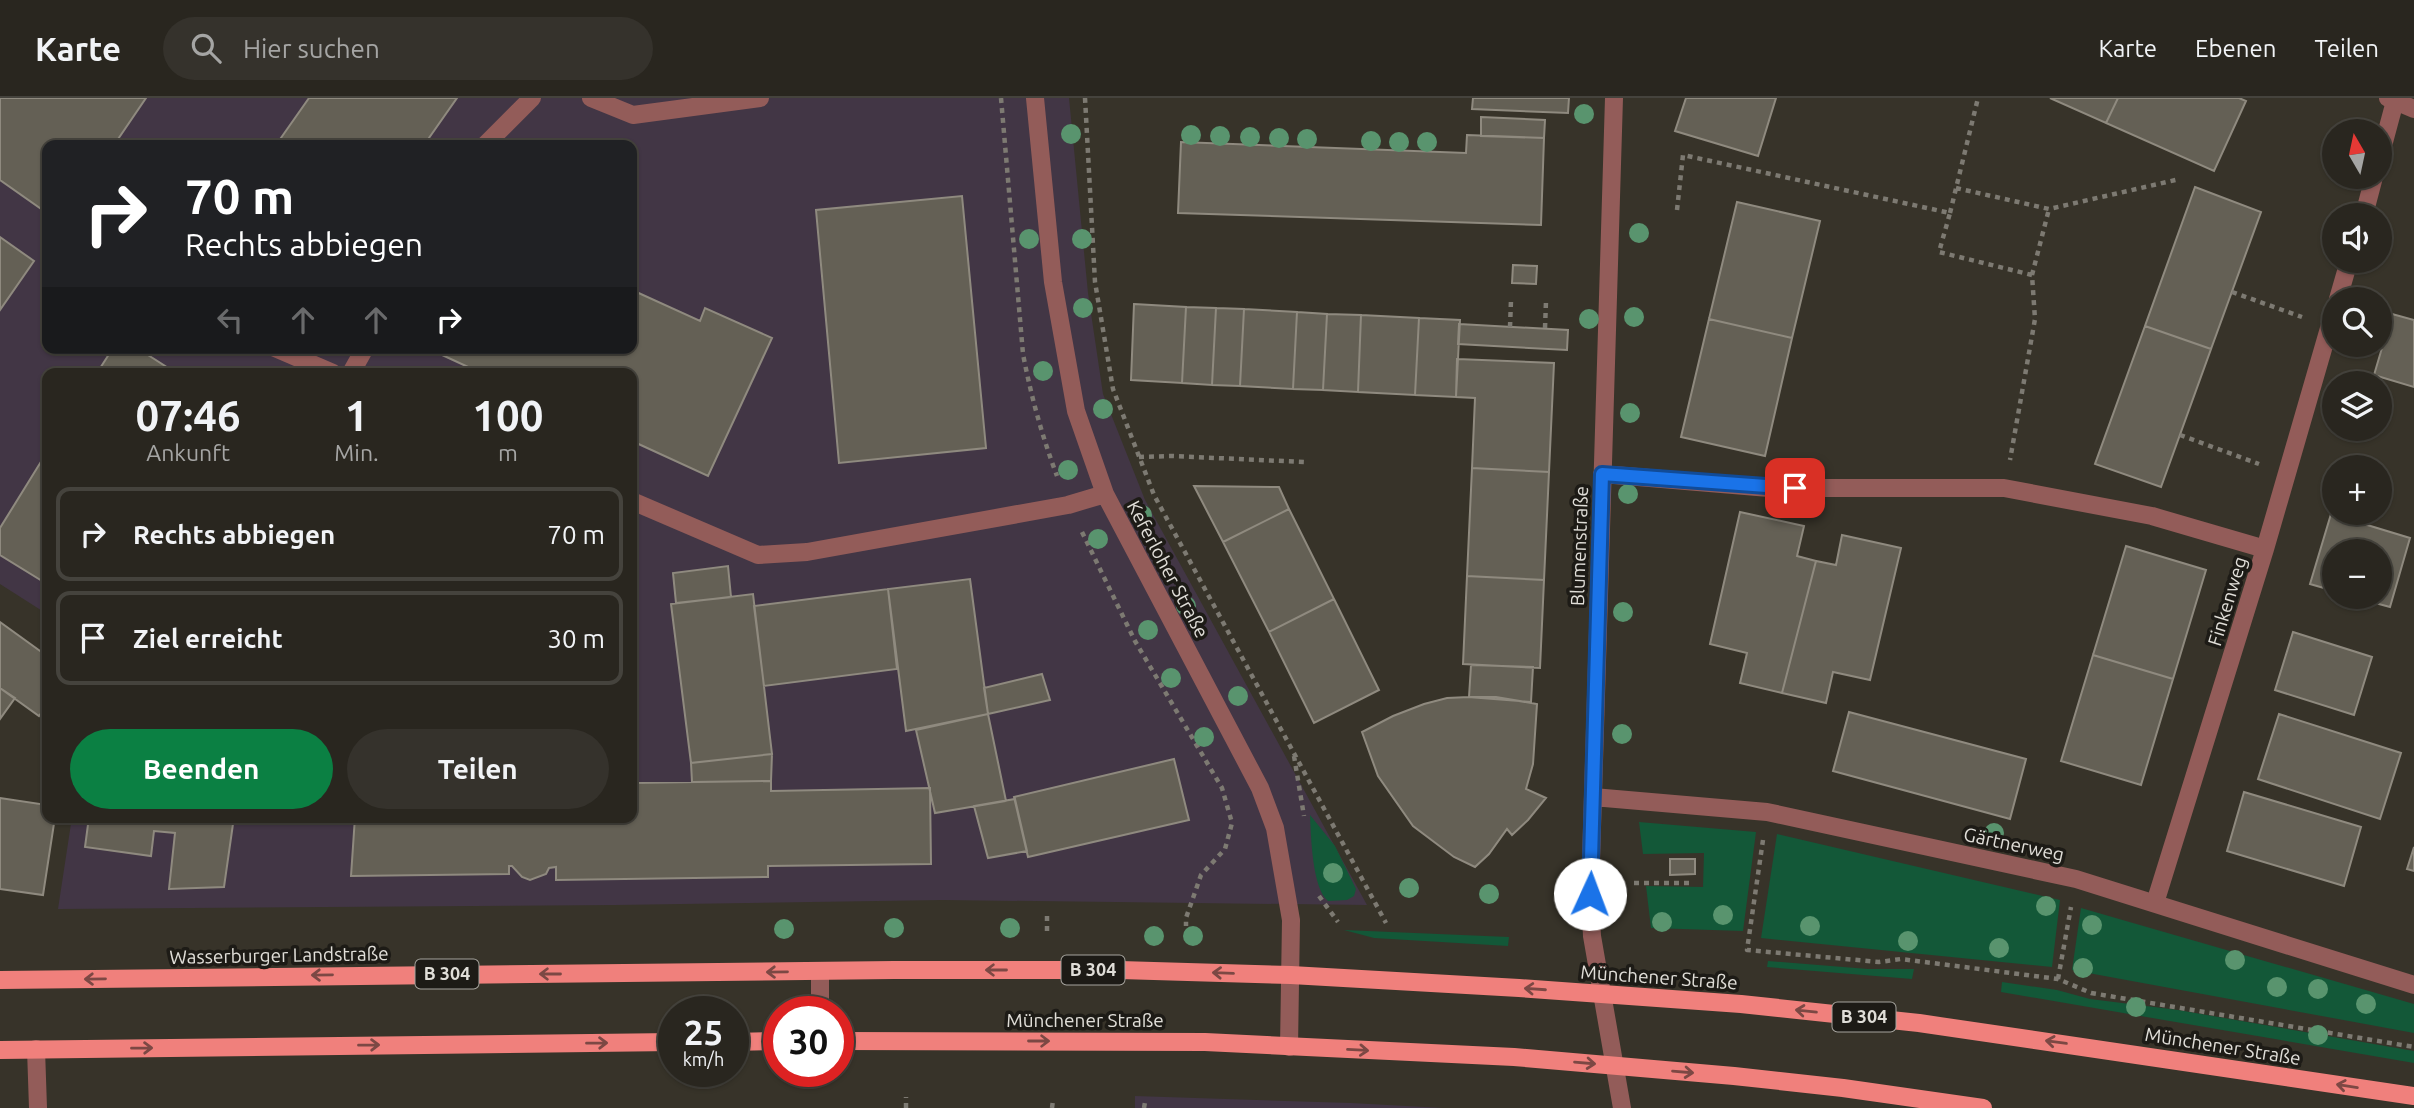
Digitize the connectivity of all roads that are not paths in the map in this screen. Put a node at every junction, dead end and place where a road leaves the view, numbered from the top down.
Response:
1 (532, 98) edge
2 (591, 98) edge
3 (760, 98) edge
4 (1035, 98) edge
5 (1614, 98) edge
6 (2392, 99) edge
7 (2414, 109) edge
8 (2388, 119) edge
9 (490, 140) edge
10 (2322, 352) edge
11 (289, 354) edge
12 (321, 368) edge
13 (1602, 474) junction
14 (1105, 494) junction
15 (637, 503) edge
16 (2265, 549) junction
17 (1593, 797) junction
18 (2155, 903) junction
19 (894, 970) joint
20 (820, 971) junction
21 (1292, 975) junction
22 (0, 980) edge
23 (2414, 985) edge
24 (1603, 994) junction
25 (820, 996) edge
26 (854, 1041) edge
27 (658, 1042) edge
28 (1289, 1046) junction
29 (0, 1049) edge
30 (36, 1049) junction
31 (1615, 1066) junction
32 (2414, 1096) edge
33 (38, 1108) edge
34 (1622, 1108) edge
35 (1983, 1108) edge

1 - 9 street
2 - 3 street
4 - 14 street, Keferloher Straße
5 - 13 street, Blumenstraße
6 - 7 street
6 - 8 street
10 - 16 street, Finkenweg
11 - 12 street
13 - 16 street
13 - 17 street, Blumenstraße
14 - 15 street
14 - 21 street, Keferloher Straße
16 - 18 street, Finkenweg
17 - 18 street, Gärtnerweg
17 - 24 street, Blumenstraße
18 - 23 street, Gärtnerweg
19 - 20 main road, Wasserburger Landstraße / B 304
21 -> 19 main road, Münchener Straße / B 304
20 -> 22 main road, Wasserburger Landstraße / B 304
20 - 25 street
24 -> 21 main road, Münchener Straße / B 304
21 - 28 street, Keferloher Straße
24 - 31 street, Blumenstraße
32 -> 24 main road, Münchener Straße / B 304
26 -> 28 main road, Münchener Straße
30 -> 27 main road
28 -> 31 main road, Münchener Straße
29 - 30 main road
30 - 33 street
31 - 34 street, Blumenstraße
31 -> 35 main road, Münchener Straße

